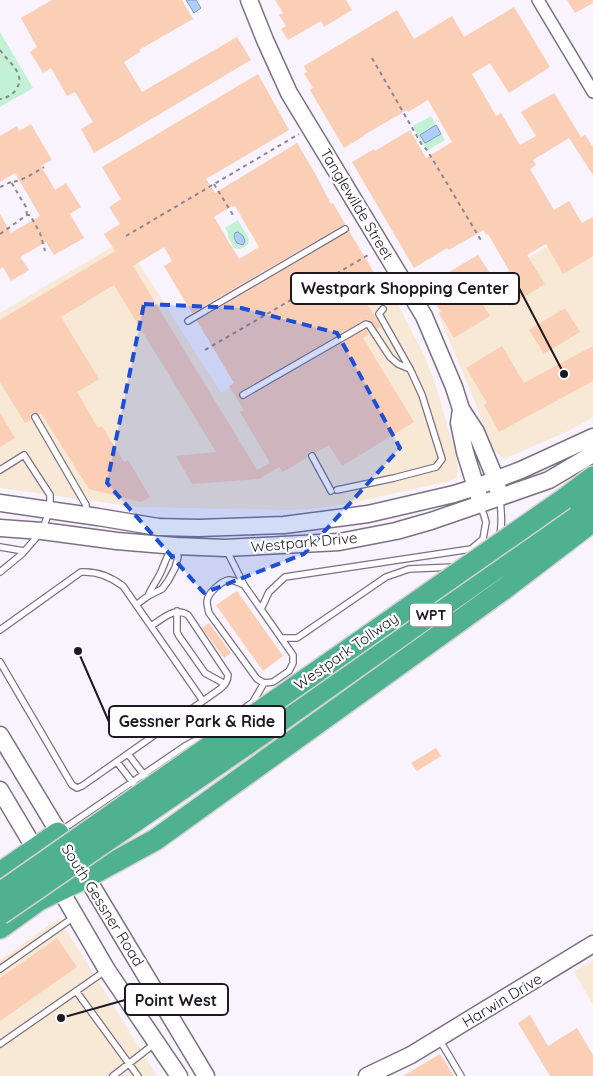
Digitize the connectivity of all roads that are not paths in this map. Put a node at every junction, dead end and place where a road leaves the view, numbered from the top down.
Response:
1 (250, 0) edge
2 (538, 0) edge
3 (593, 92) edge
4 (345, 229) dead end
5 (383, 310) dead end
6 (188, 321) dead end
7 (410, 369) junction
8 (243, 395) dead end
9 (461, 409) junction
10 (35, 417) dead end
11 (593, 437) edge
12 (593, 454) edge
13 (312, 456) dead end
14 (0, 470) edge
15 (593, 477) edge
16 (496, 480) junction
17 (476, 487) junction
18 (500, 497) junction
19 (593, 500) edge
20 (0, 502) edge
21 (481, 504) junction
22 (50, 510) junction
23 (86, 515) junction
24 (339, 518) junction
25 (593, 521) edge
26 (0, 528) edge
27 (178, 528) junction
28 (42, 531) junction
29 (339, 542) junction
30 (176, 546) junction
31 (0, 547) edge
32 (225, 548) junction
33 (24, 551) junction
34 (0, 572) edge
35 (244, 585) junction
36 (148, 596) junction
37 (136, 604) junction
38 (261, 609) junction
39 (177, 611) junction
40 (151, 626) junction
41 (0, 630) edge
42 (282, 638) junction
43 (0, 662) edge
44 (264, 682) junction
45 (225, 684) junction
46 (203, 701) junction
47 (215, 730) junction
48 (0, 735) edge
49 (128, 754) junction
50 (117, 762) junction
51 (144, 774) junction
52 (133, 782) junction
53 (153, 788) junction
54 (0, 790) edge
55 (145, 797) dead end
56 (151, 805) dead end
57 (169, 818) junction
58 (58, 833) junction
59 (35, 849) junction
60 (0, 873) edge
61 (87, 876) junction
62 (61, 890) junction
63 (0, 893) edge
64 (0, 914) edge
65 (75, 916) junction
66 (0, 928) edge
67 (593, 944) edge
68 (0, 969) edge
69 (107, 970) junction
70 (76, 991) junction
71 (438, 1038) junction
72 (155, 1040) junction
73 (0, 1044) edge
74 (410, 1055) junction
75 (129, 1064) junction
76 (113, 1076) edge
77 (138, 1076) edge
78 (180, 1076) edge
79 (206, 1076) edge
80 (367, 1076) edge
81 (387, 1076) edge
82 (461, 1076) edge

1 - 9 main road, Tanglewilde Street
2 - 3 street
4 - 6 lane
5 - 7 lane
7 - 8 lane
7 - 13 lane
9 - 16 main road, Tanglewilde Street
9 - 17 main road, Tanglewilde Street
10 - 23 lane
11 - 16 main road, Westpark Drive
12 - 18 main road, Westpark Drive
14 - 22 lane
15 - 63 highway, Westpark Tollway / WPT, bridge
16 - 17 main road, Westpark Drive
16 - 18 main road, Tanglewilde Street
17 - 21 main road, Tanglewilde Street
17 - 24 main road, Westpark Drive
18 - 21 main road, Westpark Drive
18 - 42 lane
19 - 64 highway, Westpark Tollway / WPT, bridge
20 - 22 main road, Westpark Drive
21 - 29 main road, Westpark Drive
21 - 38 lane
22 - 23 main road, Westpark Drive
22 - 28 lane
23 - 27 main road, Westpark Drive
24 - 27 main road, Westpark Drive
24 - 29 main road
25 - 57 highway
26 - 28 main road, Westpark Drive
27 - 30 main road
28 - 30 main road, Westpark Drive
28 - 33 lane
29 - 32 main road, Westpark Drive
30 - 32 main road, Westpark Drive
30 - 36 lane
30 - 36 lane
31 - 33 lane
32 - 35 lane
33 - 34 lane
35 - 38 lane
35 - 44 lane
36 - 37 lane
37 - 40 lane
37 - 41 lane
38 - 42 lane
39 - 40 lane
39 - 45 lane
39 - 45 lane
40 - 46 lane
42 - 44 lane
43 - 50 lane
44 - 47 lane
45 - 46 lane
46 - 49 lane
47 - 51 lane
47 - 53 lane
48 - 58 main road, South Gessner Road
49 - 50 lane
49 - 51 lane
50 - 52 lane
51 - 52 lane
51 - 53 lane
52 - 55 lane
52 - 58 lane
53 - 57 lane
54 - 59 main road, South Gessner Road
56 - 57 lane
57 - 61 highway
58 - 59 highway
58 - 61 main road, South Gessner Road
59 - 60 highway
59 - 62 main road, South Gessner Road
61 - 62 highway
61 - 79 main road, South Gessner Road
62 - 65 main road, South Gessner Road
62 - 66 highway
65 - 68 lane
65 - 69 main road, South Gessner Road
67 - 71 main road, Harwin Drive
69 - 70 lane
69 - 72 main road, South Gessner Road
70 - 73 lane
70 - 75 lane
71 - 74 main road, Harwin Drive
71 - 82 lane
72 - 75 lane
72 - 78 main road, South Gessner Road
74 - 80 main road, Harwin Drive
74 - 81 main road, Harwin Drive
75 - 76 lane
75 - 77 lane

